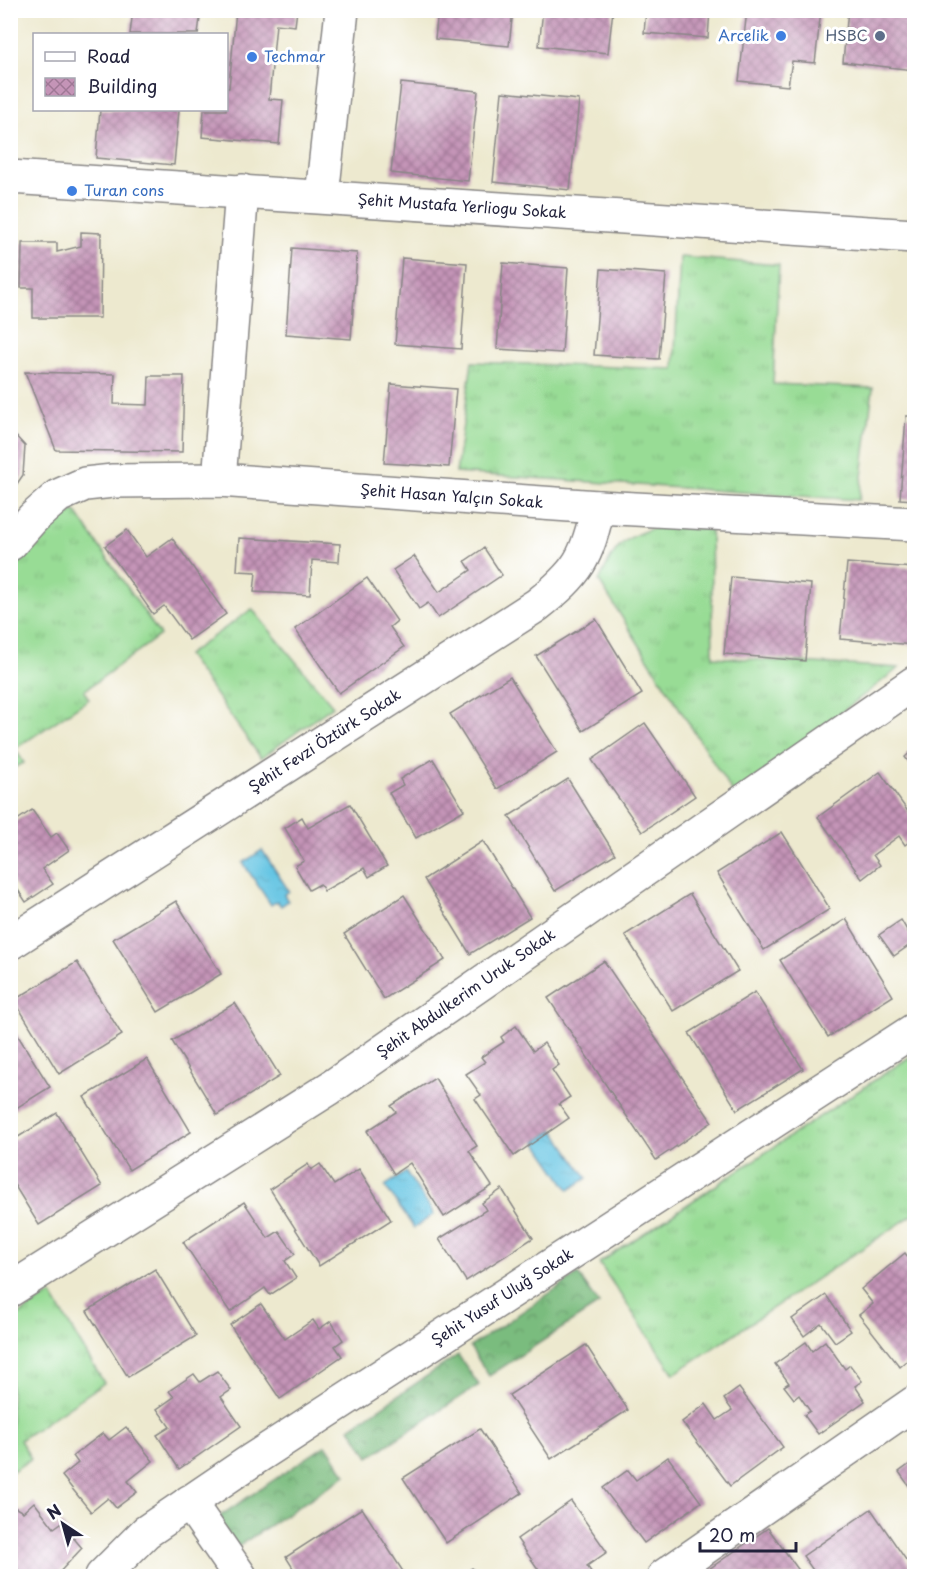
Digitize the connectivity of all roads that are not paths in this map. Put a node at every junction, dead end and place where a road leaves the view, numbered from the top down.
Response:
1 (342, 10) edge
2 (10, 177) edge
3 (242, 191) junction
4 (322, 196) junction
5 (915, 236) edge
6 (219, 480) junction
7 (598, 507) junction
8 (915, 524) edge
9 (10, 544) edge
10 (915, 683) edge
11 (10, 943) edge
12 (915, 1030) edge
13 (10, 1290) edge
14 (915, 1403) edge
15 (189, 1502) junction
16 (102, 1576) edge
17 (240, 1576) edge
18 (664, 1576) edge

1 - 4 street
2 - 3 street, Şehit Mustafa Yerliogu Sokak
3 - 4 street, Şehit Mustafa Yerliogu Sokak
3 - 6 street
4 - 5 street, Şehit Mustafa Yerliogu Sokak
6 - 7 street, Şehit Hasan Yalçın Sokak
6 - 9 street, Şehit Hasan Yalçın Sokak
7 - 8 street, Şehit Hasan Yalçın Sokak
7 - 11 street, Şehit Fevzi Öztürk Sokak
10 - 13 street, Şehit Abdulkerim Uruk Sokak
12 - 15 street, Şehit Yusuf Uluğ Sokak
14 - 18 street
15 - 16 street, Şehit Yusuf Uluğ Sokak
15 - 17 street

